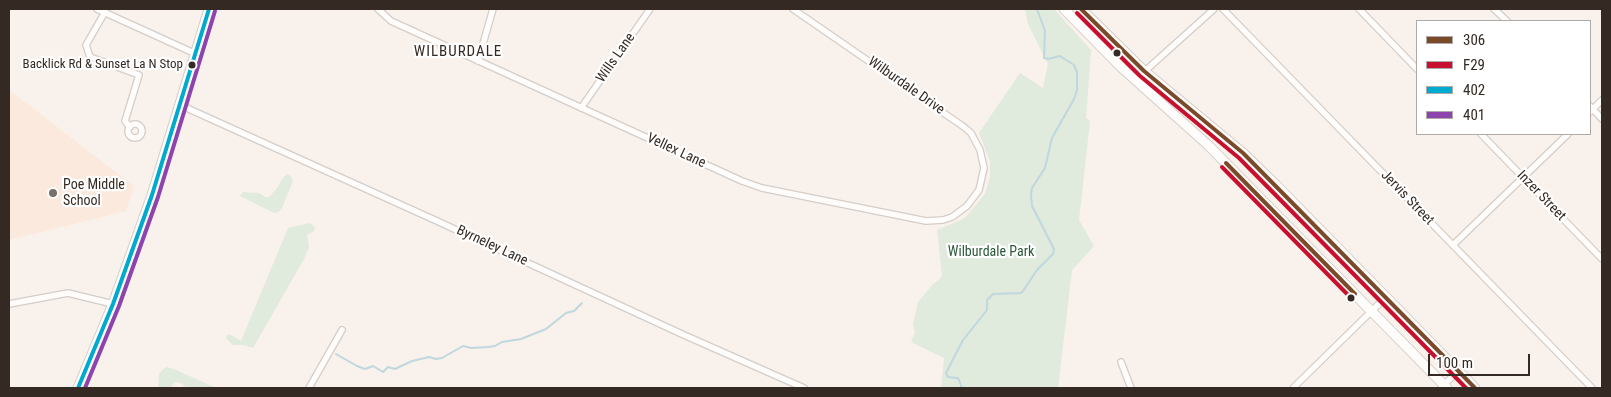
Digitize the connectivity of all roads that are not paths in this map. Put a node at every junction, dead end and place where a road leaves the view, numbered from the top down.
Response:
1 (97, 9) edge
2 (209, 9) edge
3 (378, 9) edge
4 (493, 9) edge
5 (650, 9) edge
6 (793, 9) edge
7 (1064, 9) edge
8 (1081, 9) edge
9 (1214, 9) edge
10 (1222, 9) edge
11 (1359, 9) edge
12 (1494, 9) edge
13 (105, 12) junction
14 (1506, 20) edge
15 (196, 54) junction
16 (478, 61) junction
17 (1416, 68) edge
18 (1144, 72) junction
19 (1134, 80) junction
20 (1602, 100) edge
21 (180, 105) junction
22 (581, 108) junction
23 (1591, 109) edge
24 (1602, 119) edge
25 (130, 126) dead end
26 (1482, 135) edge
27 (1567, 135) edge
28 (1523, 177) junction
29 (980, 186) joint
30 (1453, 245) junction
31 (1602, 259) edge
32 (1386, 297) junction
33 (9, 304) edge
34 (113, 304) junction
35 (1372, 311) junction
36 (342, 330) dead end
37 (1122, 362) dead end
38 (1458, 371) junction
39 (1444, 387) edge
40 (78, 388) edge
41 (309, 388) edge
42 (804, 388) edge
43 (1131, 388) edge
44 (1293, 388) edge
45 (1475, 388) edge
46 (1592, 388) edge

1 - 13 street
2 - 15 main road
3 - 16 street, Vellex Lane
4 - 16 street
5 - 22 street, Wills Lane
6 - 29 street, Wilburdale Drive
7 - 19 main road
8 - 18 main road
9 - 18 street
10 - 30 street, Jervis Street
11 - 17 street
12 - 14 street
13 - 15 street
13 - 25 street
15 - 21 main road
16 - 22 street, Vellex Lane
18 - 19 street
18 - 32 main road
19 - 35 main road
20 - 23 street
21 - 34 main road
21 - 42 street, Byrneley Lane
22 - 29 street, Vellex Lane
23 - 24 street
26 - 28 street, Inzer Street
27 - 28 street
28 - 30 street
28 - 31 street, Inzer Street
30 - 46 street, Jervis Street
32 - 35 street
32 - 38 main road
33 - 34 street
34 - 40 main road
35 - 39 main road
35 - 44 street
36 - 41 street
37 - 43 street
38 - 39 street
38 - 45 main road

